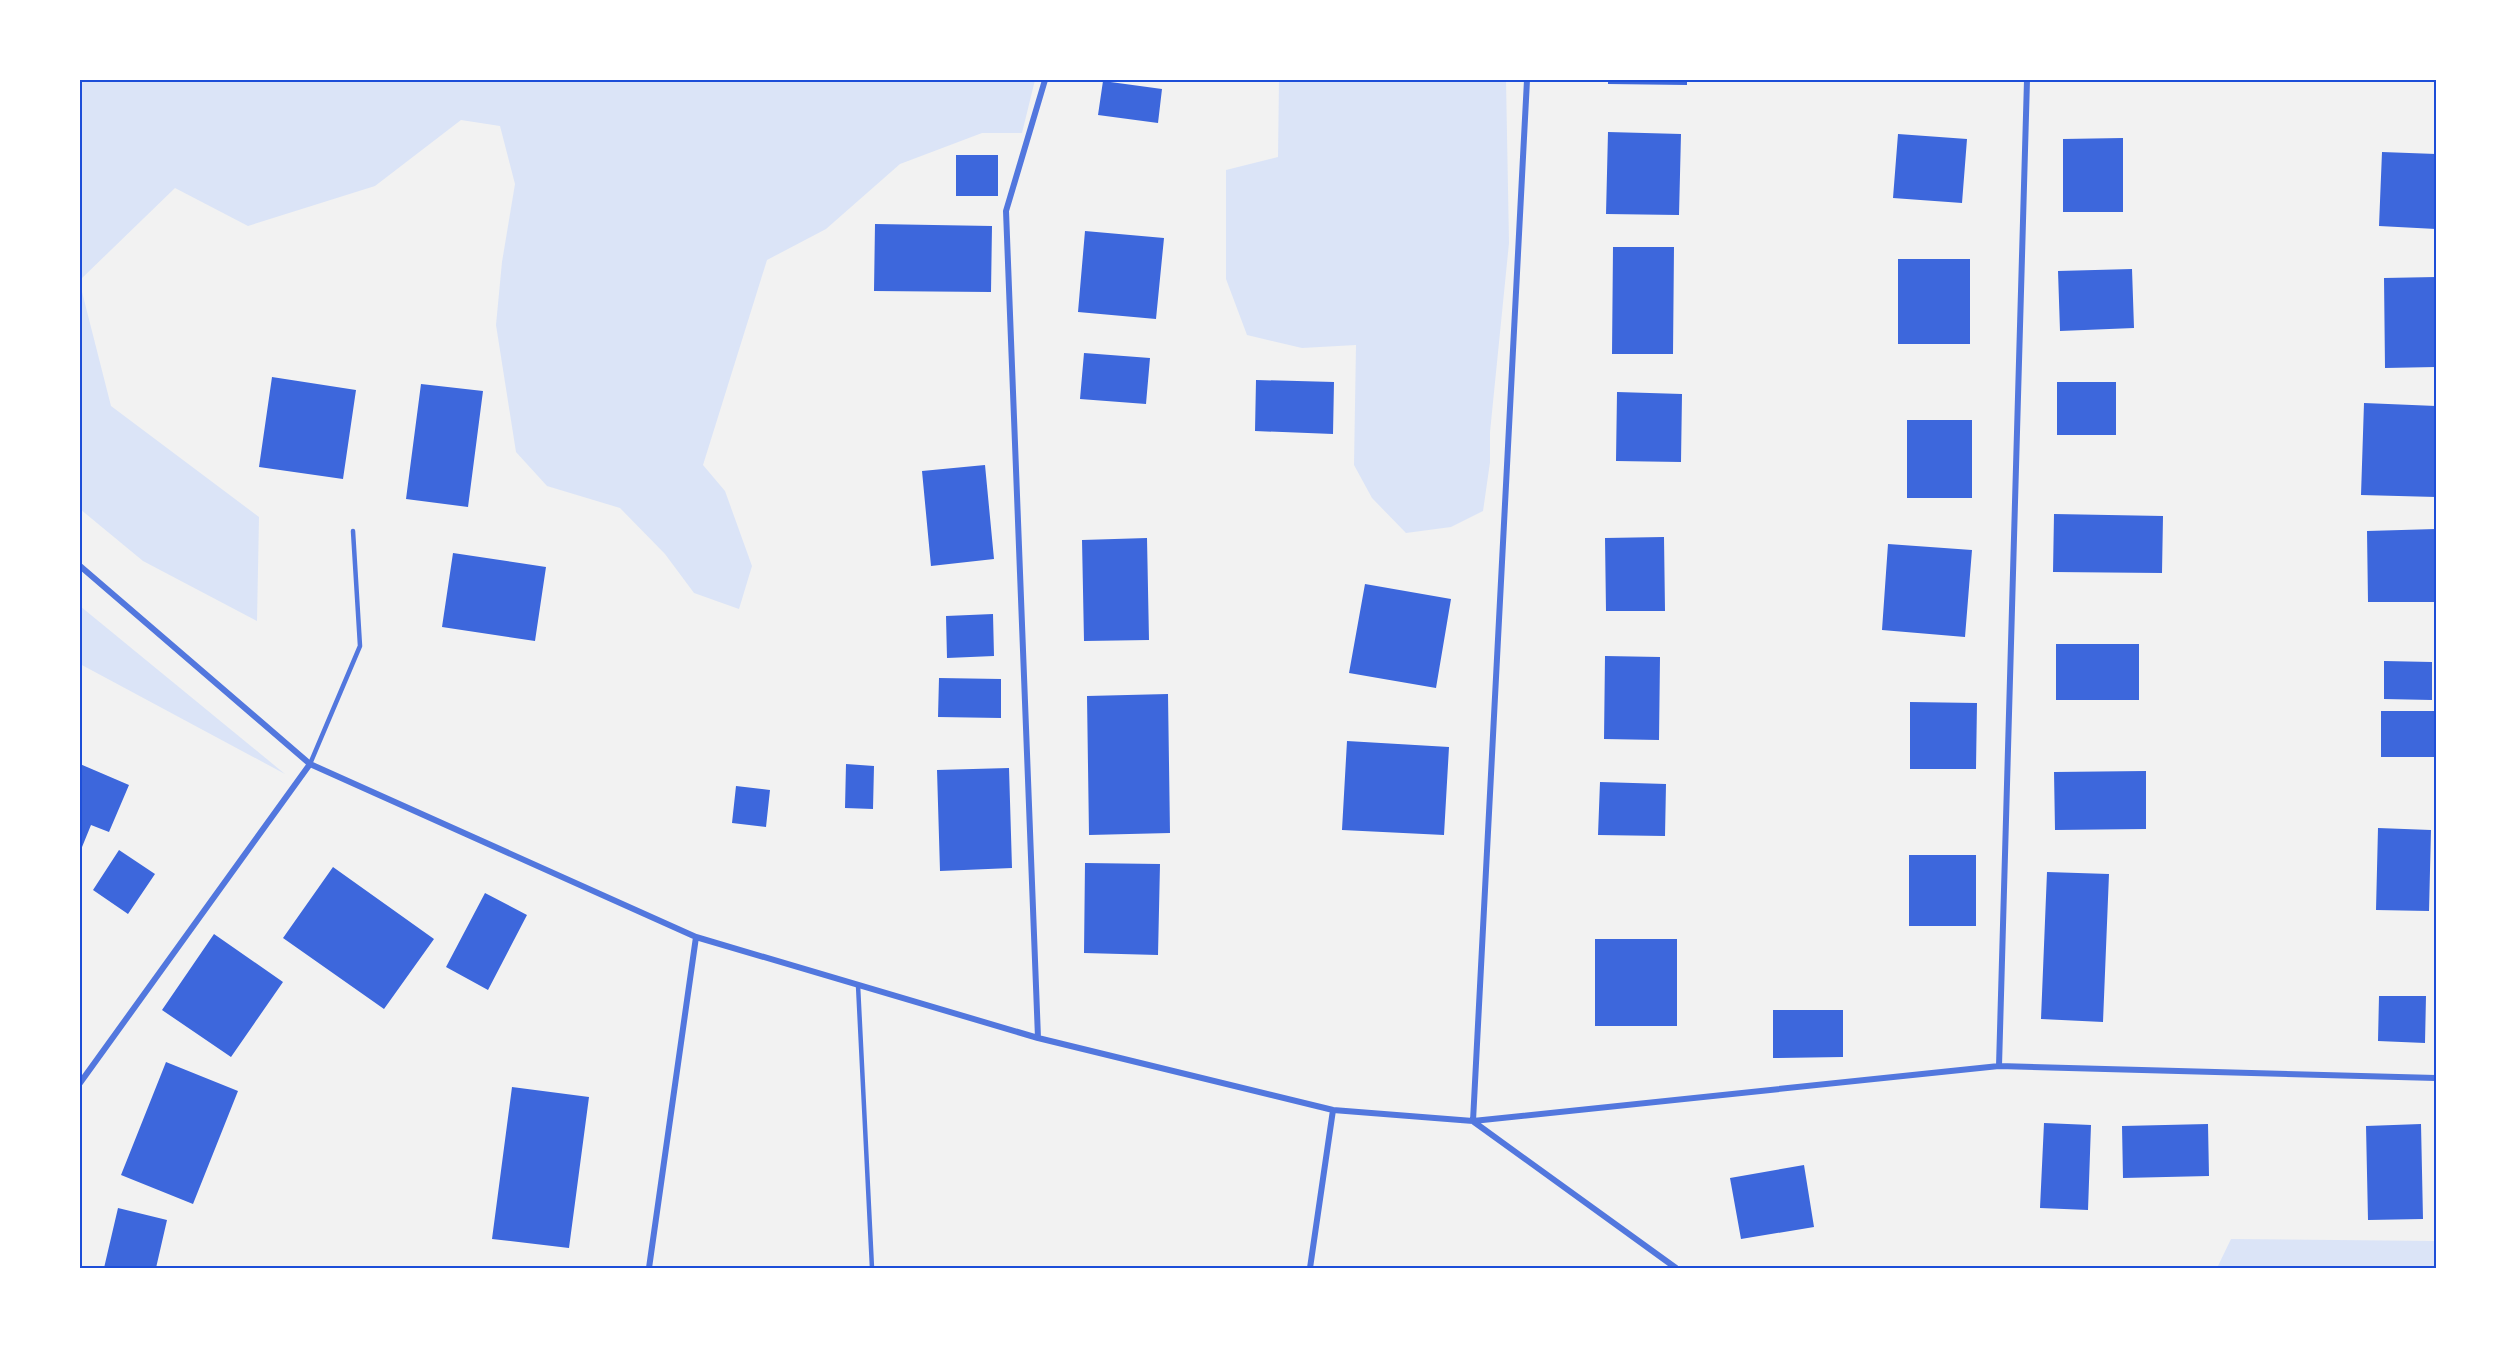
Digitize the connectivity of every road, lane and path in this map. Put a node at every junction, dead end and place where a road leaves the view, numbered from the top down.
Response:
1 (1045, 80) edge
2 (1527, 80) edge
3 (2027, 80) edge
4 (353, 531) dead end
5 (80, 566) edge
6 (310, 764) junction
7 (696, 937) junction
8 (858, 985) junction
9 (1038, 1038) junction
10 (1999, 1066) junction
11 (2436, 1078) edge
12 (80, 1083) edge
13 (1333, 1110) junction
14 (1473, 1121) junction
15 (649, 1269) edge
16 (872, 1269) edge
17 (1310, 1269) edge
18 (1676, 1269) edge

1 - 9 street
2 - 14 street
3 - 10 street
4 - 6 lane
5 - 6 street
6 - 7 street
6 - 12 street
7 - 8 street
7 - 15 street
8 - 9 street
8 - 16 lane
9 - 13 street
10 - 11 street
10 - 14 street
13 - 14 street
13 - 17 street
14 - 18 street

